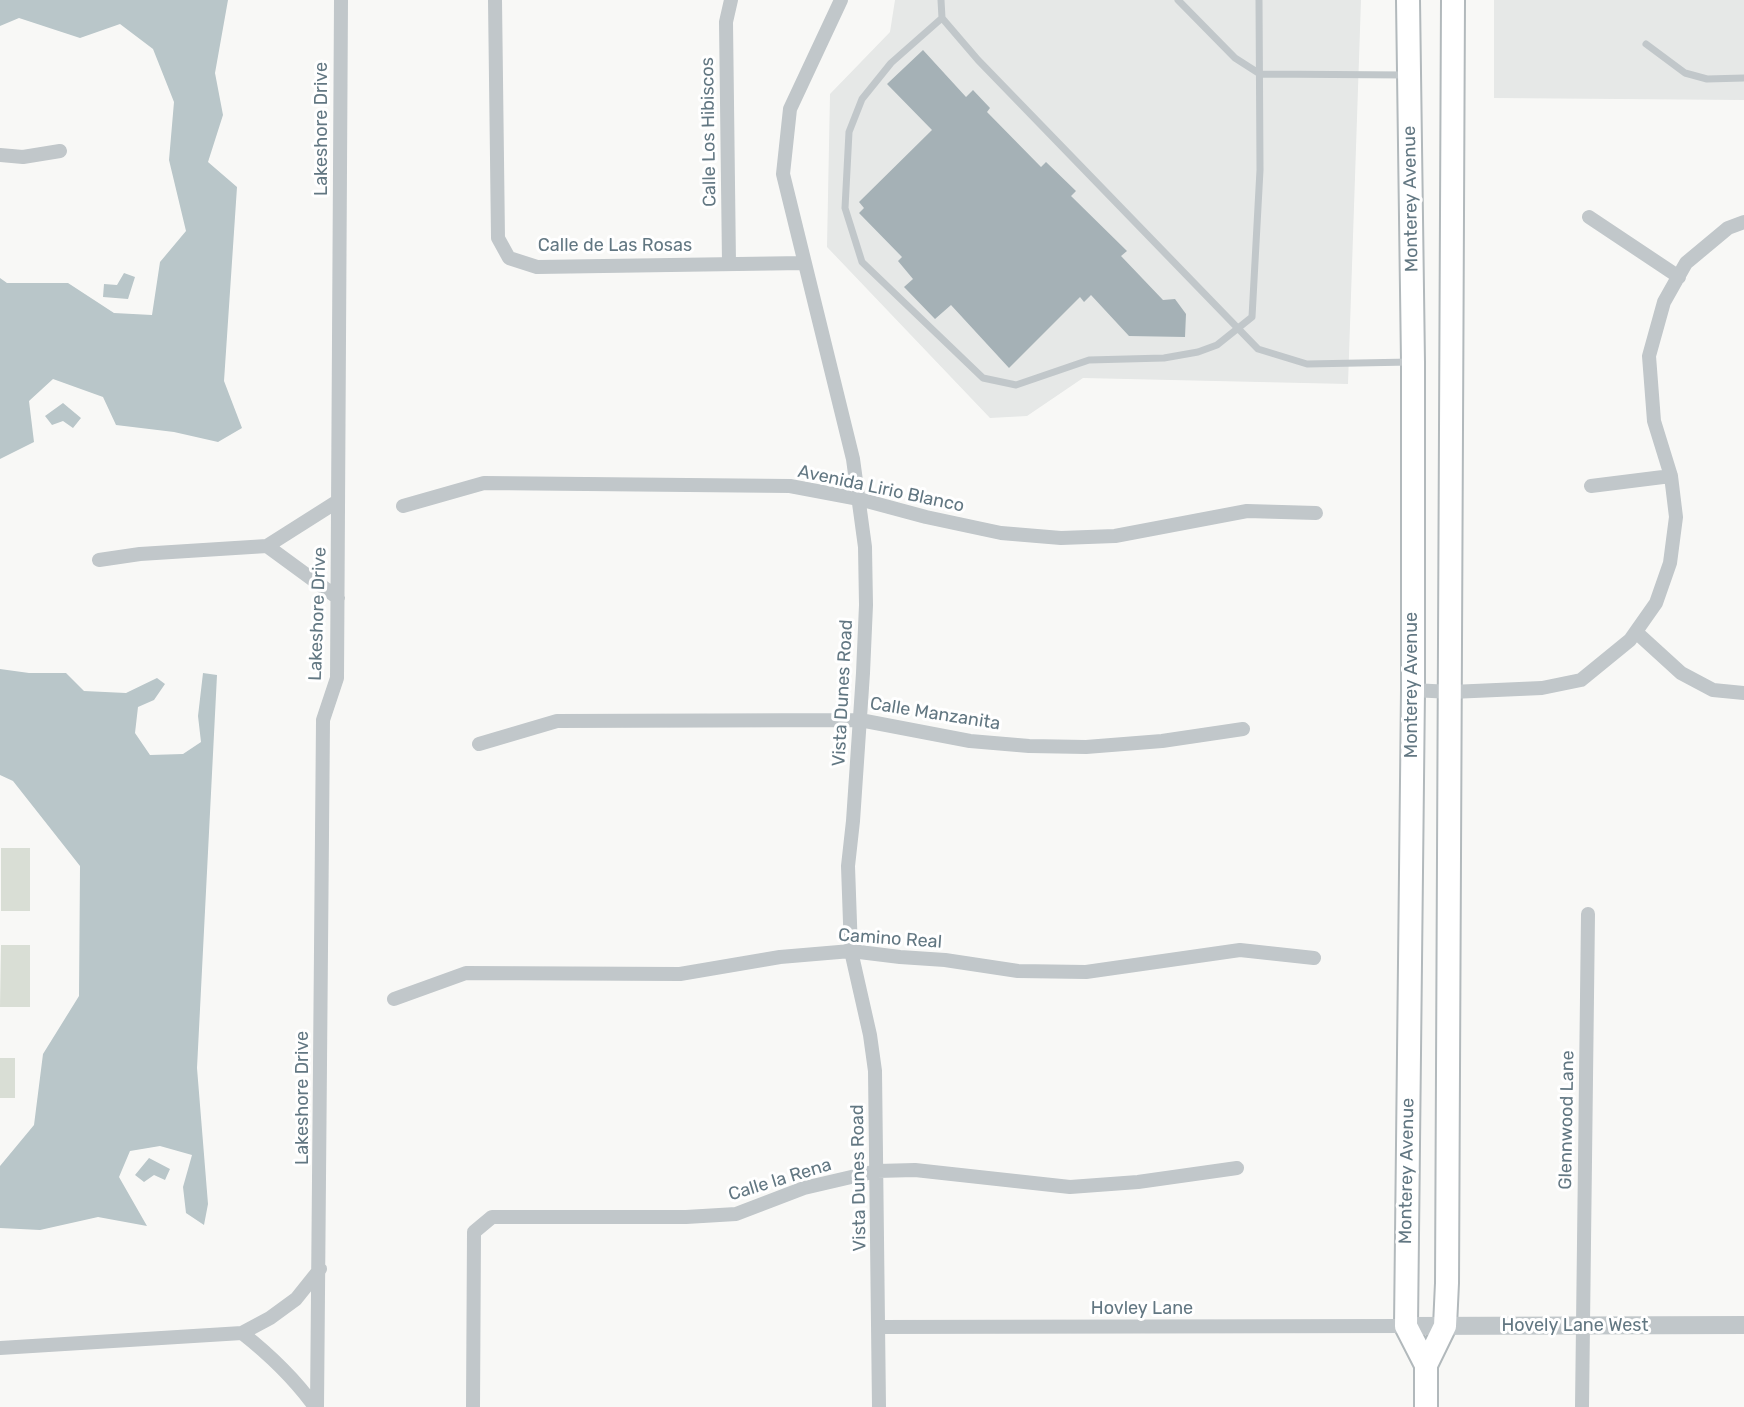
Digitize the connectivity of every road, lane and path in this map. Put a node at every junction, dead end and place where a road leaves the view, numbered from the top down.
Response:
1 (341, 0) edge
2 (495, 0) edge
3 (731, 0) edge
4 (841, 0) edge
5 (941, 0) edge
6 (1178, 0) edge
7 (1259, 0) edge
8 (1408, 0) edge
9 (1453, 0) edge
10 (942, 18) junction
11 (1646, 44) dead end
12 (1260, 74) junction
13 (1409, 75) junction
14 (1744, 78) edge
15 (60, 151) dead end
16 (0, 155) edge
17 (1589, 217) dead end
18 (1744, 222) edge
19 (804, 263) junction
20 (729, 264) junction
21 (1679, 277) junction
22 (1238, 328) junction
23 (1413, 362) junction
24 (1671, 476) junction
25 (1591, 486) dead end
26 (859, 499) junction
27 (338, 501) junction
28 (403, 506) dead end
29 (1316, 513) dead end
30 (267, 546) junction
31 (99, 560) dead end
32 (338, 598) junction
33 (1636, 632) junction
34 (1413, 690) junction
35 (1451, 692) junction
36 (1744, 693) edge
37 (860, 720) junction
38 (1243, 729) dead end
39 (479, 744) dead end
40 (1588, 914) dead end
41 (851, 951) junction
42 (1314, 958) dead end
43 (394, 999) dead end
44 (1237, 1168) dead end
45 (877, 1171) junction
46 (320, 1269) junction
47 (1744, 1325) edge
48 (1406, 1326) junction
49 (1444, 1326) junction
50 (1582, 1326) junction
51 (879, 1327) junction
52 (242, 1333) junction
53 (0, 1348) edge
54 (1426, 1365) junction
55 (316, 1407) edge
56 (473, 1407) edge
57 (879, 1407) edge
58 (1426, 1407) edge
59 (1582, 1407) edge

1 - 27 street, Lakeshore Drive
2 - 20 street, Calle de Las Rosas
3 - 20 street, Calle Los Hibiscos
4 - 19 street, Vista Dunes Road
5 - 10 lane
6 - 12 lane
7 - 12 lane
8 - 13 main road, Monterey Avenue
9 - 35 main road, Monterey Avenue
10 - 22 lane
10 - 22 lane
11 - 14 lane
12 - 13 lane
12 - 22 lane
13 - 23 main road, Monterey Avenue
15 - 16 street
17 - 21 street
18 - 21 street
19 - 20 street, Calle de Las Rosas
19 - 26 street, Vista Dunes Road
21 - 24 street
22 - 23 lane
23 - 34 main road, Monterey Avenue
24 - 25 street
24 - 33 street
26 - 28 street, Avenida Lirio Blanco
26 - 29 street, Avenida Lirio Blanco
26 - 37 street, Vista Dunes Road
27 - 30 street
27 - 32 street, Lakeshore Drive
30 - 31 street
30 - 32 street
32 - 46 street, Lakeshore Drive
33 - 35 street
33 - 36 street
34 - 35 street
34 - 48 main road, Monterey Avenue
35 - 49 main road, Monterey Avenue
37 - 38 street, Calle Manzanita
37 - 39 street, Calle Manzanita
37 - 41 street, Vista Dunes Road
40 - 50 street, Glennwood Lane
41 - 42 street, Camino Real
41 - 43 street, Camino Real
41 - 45 street, Vista Dunes Road
44 - 45 street, Calle la Rena
45 - 51 street, Vista Dunes Road
45 - 56 street, Calle la Rena
46 - 52 street
46 - 55 street, Lakeshore Drive
47 - 50 street, Hovely Lane West
48 - 49 street, Hovely Lane West
48 - 51 street, Hovley Lane
48 - 54 main road, Monterey Avenue
49 - 50 street, Hovely Lane West
49 - 54 main road, Monterey Avenue
50 - 59 street, Glennwood Lane
51 - 57 street, Vista Dunes Road
52 - 53 street
52 - 55 street
54 - 58 main road, Monterey Avenue

